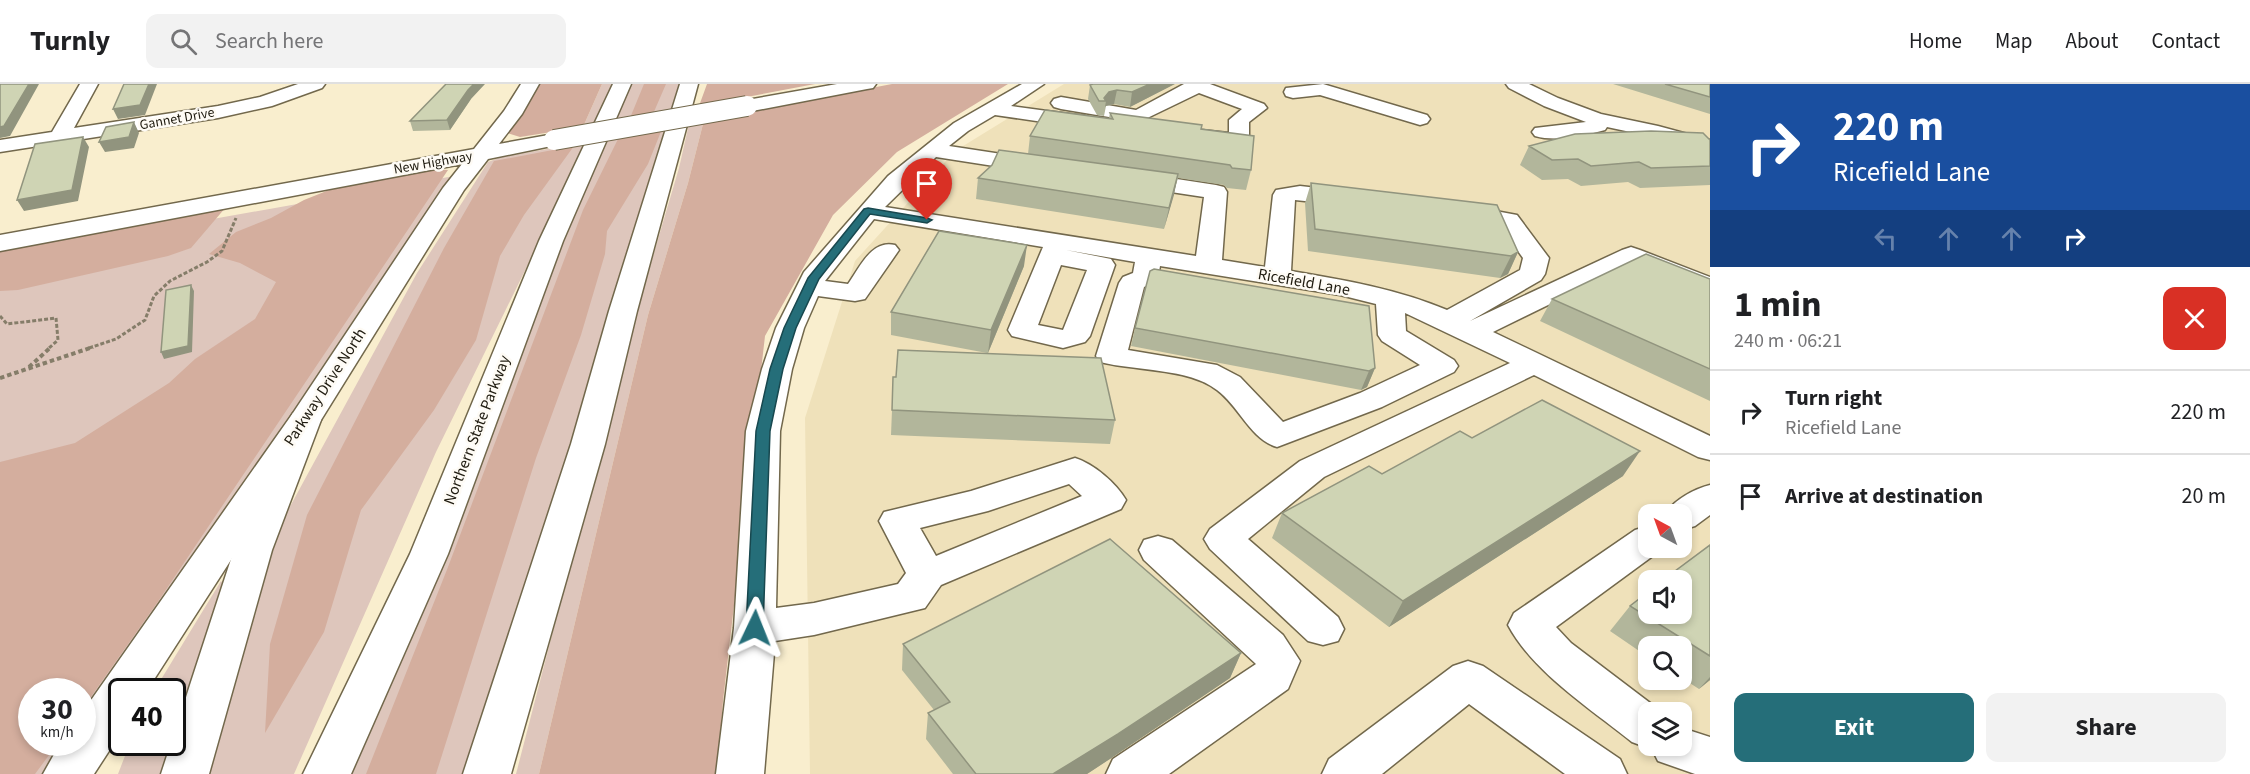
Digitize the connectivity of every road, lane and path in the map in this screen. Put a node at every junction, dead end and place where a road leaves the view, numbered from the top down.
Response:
1 (89, 84) edge
2 (316, 84) edge
3 (530, 84) edge
4 (622, 84) edge
5 (688, 84) edge
6 (867, 84) edge
7 (1341, 84) edge
8 (1515, 84) edge
9 (1195, 85) edge
10 (1028, 88) edge
11 (1082, 88) dead end
12 (1308, 88) edge
13 (1059, 103) junction
14 (991, 109) junction
15 (1420, 119) dead end
16 (1596, 119) junction
17 (1158, 131) edge
18 (1542, 132) dead end
19 (1181, 134) edge
20 (58, 138) junction
21 (0, 146) edge
22 (1710, 147) edge
23 (932, 150) junction
24 (478, 155) junction
25 (1064, 170) edge
26 (1108, 176) edge
27 (244, 198) junction
28 (1379, 202) edge
29 (1436, 209) edge
30 (868, 211) junction
31 (0, 243) edge
32 (886, 250) dead end
33 (1149, 256) junction
34 (1208, 266) junction
35 (1277, 277) junction
36 (1710, 286) edge
37 (810, 287) junction
38 (1390, 299) junction
39 (0, 315) edge
40 (1459, 326) junction
41 (1534, 363) junction
42 (26, 369) junction
43 (0, 378) edge
44 (305, 420) junction
45 (1710, 449) edge
46 (1710, 497) edge
47 (1692, 510) edge
48 (1638, 547) edge
49 (1158, 550) dead end
50 (927, 575) junction
51 (755, 628) junction
52 (1323, 629) dead end
53 (131, 678) edge
54 (108, 712) edge
55 (1638, 720) edge
56 (1692, 752) edge
57 (1710, 758) edge
58 (66, 774) edge
59 (185, 774) edge
60 (327, 774) edge
61 (487, 774) edge
62 (740, 774) edge
63 (1130, 774) edge
64 (1346, 774) edge
65 (1603, 774) edge

1 - 20 main road
2 - 20 main road, Gannet Drive
3 - 24 main road, Parkway Drive North
4 - 60 main road, Northern State Parkway
5 - 61 main road
6 - 24 main road, New Highway, bridge
7 - 12 main road
8 - 16 main road
9 - 13 main road
9 - 19 main road
10 - 13 main road
10 - 14 main road
11 - 13 main road
12 - 15 main road
14 - 17 main road
14 - 23 main road
16 - 18 main road
16 - 22 main road
20 - 21 main road, Gannet Drive
23 - 25 main road
23 - 30 main road
24 - 27 main road, New Highway
24 - 44 main road, Parkway Drive North
26 - 34 main road
27 - 31 main road, New Highway
27 - 42 path
28 - 35 main road
29 - 40 main road
30 - 33 main road, Ricefield Lane
30 - 37 main road
32 - 37 main road
33 - 34 main road, Ricefield Lane
33 - 38 main road
34 - 35 main road, Ricefield Lane
35 - 38 main road, Ricefield Lane
36 - 40 main road
37 - 51 main road
38 - 40 main road, Ricefield Lane
39 - 42 path
40 - 41 main road, Ricefield Lane
41 - 45 main road, Ricefield Lane
41 - 52 main road
42 - 43 path
44 - 53 main road, Parkway Drive North
44 - 59 main road
46 - 47 main road
48 - 55 main road
49 - 63 main road
50 - 50 main road
50 - 51 main road
51 - 62 main road
54 - 58 main road, Parkway Drive North
56 - 57 main road
64 - 65 main road

